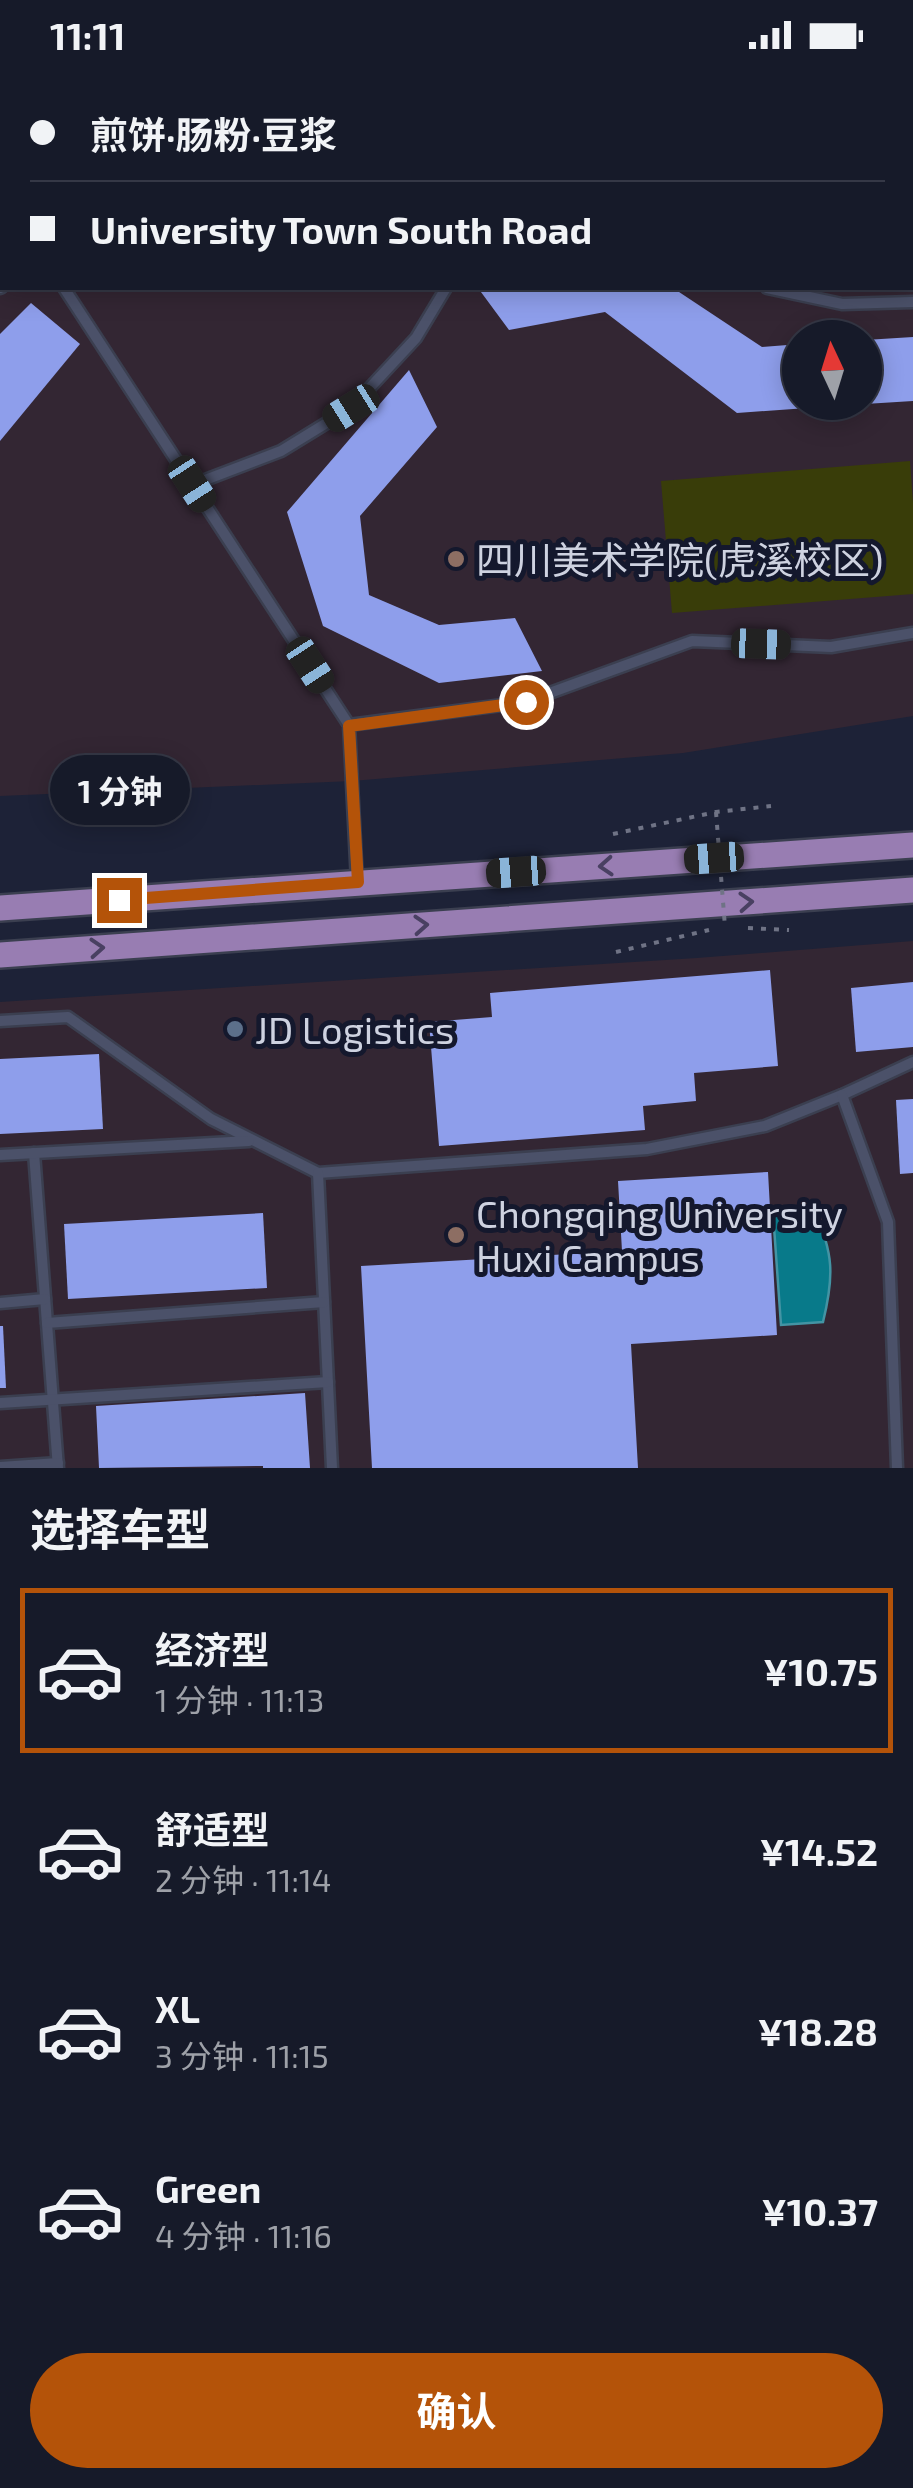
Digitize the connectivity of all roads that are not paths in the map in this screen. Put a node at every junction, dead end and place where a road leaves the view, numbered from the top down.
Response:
1 (65, 290) edge
2 (445, 290) edge
3 (776, 290) edge
4 (913, 302) edge
5 (192, 484) junction
6 (913, 633) edge
7 (349, 726) junction
8 (913, 846) edge
9 (358, 882) junction
10 (913, 890) edge
11 (0, 908) edge
12 (0, 955) edge
13 (0, 1021) edge
14 (913, 1062) edge
15 (842, 1094) junction
16 (254, 1141) junction
17 (34, 1153) junction
18 (0, 1156) edge
19 (318, 1173) junction
20 (45, 1300) junction
21 (0, 1302) edge
22 (324, 1302) junction
23 (47, 1323) junction
24 (328, 1382) junction
25 (53, 1400) junction
26 (0, 1403) edge
27 (0, 1466) edge
28 (58, 1466) edge
29 (332, 1468) edge
30 (897, 1468) edge

1 - 5 lane
2 - 5 lane
3 - 4 lane
5 - 7 lane
6 - 7 lane
7 - 9 lane
8 -> 9 main road
9 - 11 main road
12 -> 10 main road
13 - 16 lane
14 - 15 lane
15 - 19 lane
15 - 30 lane
16 - 17 lane
16 - 19 lane
17 - 18 lane
17 - 20 lane
19 - 22 lane
20 - 21 lane
20 - 23 lane
22 - 23 lane
22 - 24 lane
23 - 25 lane
24 - 25 lane
24 - 29 lane
25 - 26 lane
25 - 28 lane
27 - 28 lane

